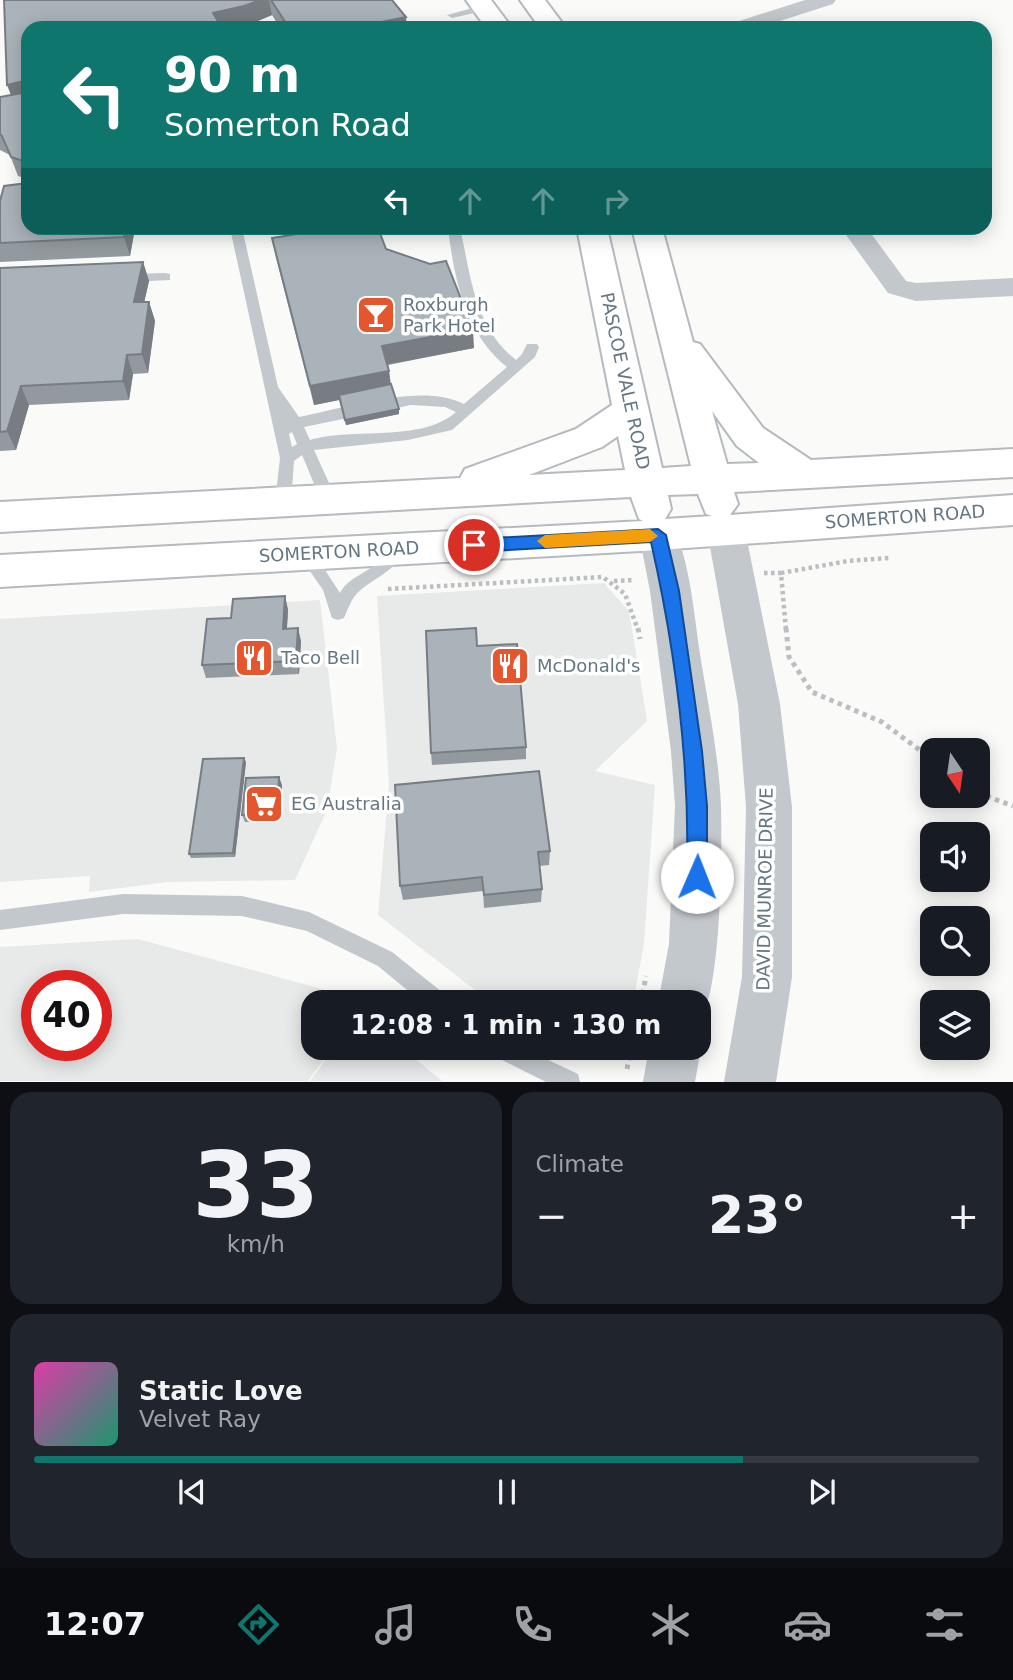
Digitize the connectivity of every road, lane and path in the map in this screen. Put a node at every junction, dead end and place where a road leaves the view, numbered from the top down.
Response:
1 (532, 0) edge
2 (826, 0) edge
3 (481, 4) edge
4 (452, 15) dead end
5 (494, 21) edge
6 (548, 21) edge
7 (759, 21) edge
8 (238, 235) edge
9 (455, 235) edge
10 (594, 235) edge
11 (649, 235) edge
12 (859, 235) edge
13 (165, 276) dead end
14 (110, 279) edge
15 (1013, 287) edge
16 (673, 330) junction
17 (532, 347) dead end
18 (516, 367) junction
19 (269, 380) junction
20 (631, 410) junction
21 (465, 411) junction
22 (295, 423) junction
23 (281, 432) junction
24 (305, 447) junction
25 (287, 458) junction
26 (1013, 463) edge
27 (808, 475) junction
28 (712, 480) junction
29 (647, 484) junction
30 (456, 493) junction
31 (333, 499) junction
32 (283, 502) junction
33 (1013, 510) edge
34 (0, 517) edge
35 (726, 530) junction
36 (658, 535) junction
37 (398, 550) junction
38 (305, 554) junction
39 (890, 558) dead end
40 (761, 573) dead end
41 (781, 573) junction
42 (3, 574) edge
43 (643, 579) dead end
44 (614, 581) junction
45 (349, 591) junction
46 (641, 647) dead end
47 (920, 750) edge
48 (990, 797) edge
49 (1013, 806) edge
50 (0, 920) edge
51 (649, 965) dead end
52 (424, 990) edge
53 (644, 990) edge
54 (685, 990) edge
55 (524, 1060) edge
56 (639, 1060) edge
57 (663, 1060) edge
58 (648, 1075) edge
59 (570, 1082) edge
60 (750, 1082) edge

1 - 6 main road
2 - 7 street
3 - 4 lane
3 - 5 main road
8 - 19 lane
9 - 18 lane
10 - 20 main road, PASCOE VALE ROAD
11 - 16 main road
12 - 15 street
13 - 14 lane
16 - 27 main road
16 - 28 main road
17 - 18 lane
18 - 21 lane
19 - 22 lane
19 - 23 lane
20 - 29 main road, PASCOE VALE ROAD
20 - 30 main road
21 - 22 lane
21 - 24 lane
22 - 23 lane
22 - 24 lane
23 - 25 lane
24 - 25 lane
24 - 31 lane
25 - 32 lane
26 - 27 main road
27 - 28 main road
28 - 29 main road
28 - 35 main road
29 - 30 main road
29 - 36 main road, PASCOE VALE ROAD
30 - 31 main road
31 - 32 main road
32 - 34 main road
33 - 35 main road, SOMERTON ROAD
35 - 36 main road, SOMERTON ROAD
35 - 60 street, DAVID MUNROE DRIVE
36 - 37 main road, SOMERTON ROAD
36 - 54 street
37 - 38 main road, SOMERTON ROAD
37 - 45 lane
38 - 42 main road, SOMERTON ROAD
38 - 45 lane
39 - 41 path
40 - 41 path
41 - 47 path
43 - 44 path
44 - 45 path
44 - 46 path
48 - 49 path
50 - 52 lane
51 - 53 path
55 - 59 lane
56 - 58 path
57 - 58 street

